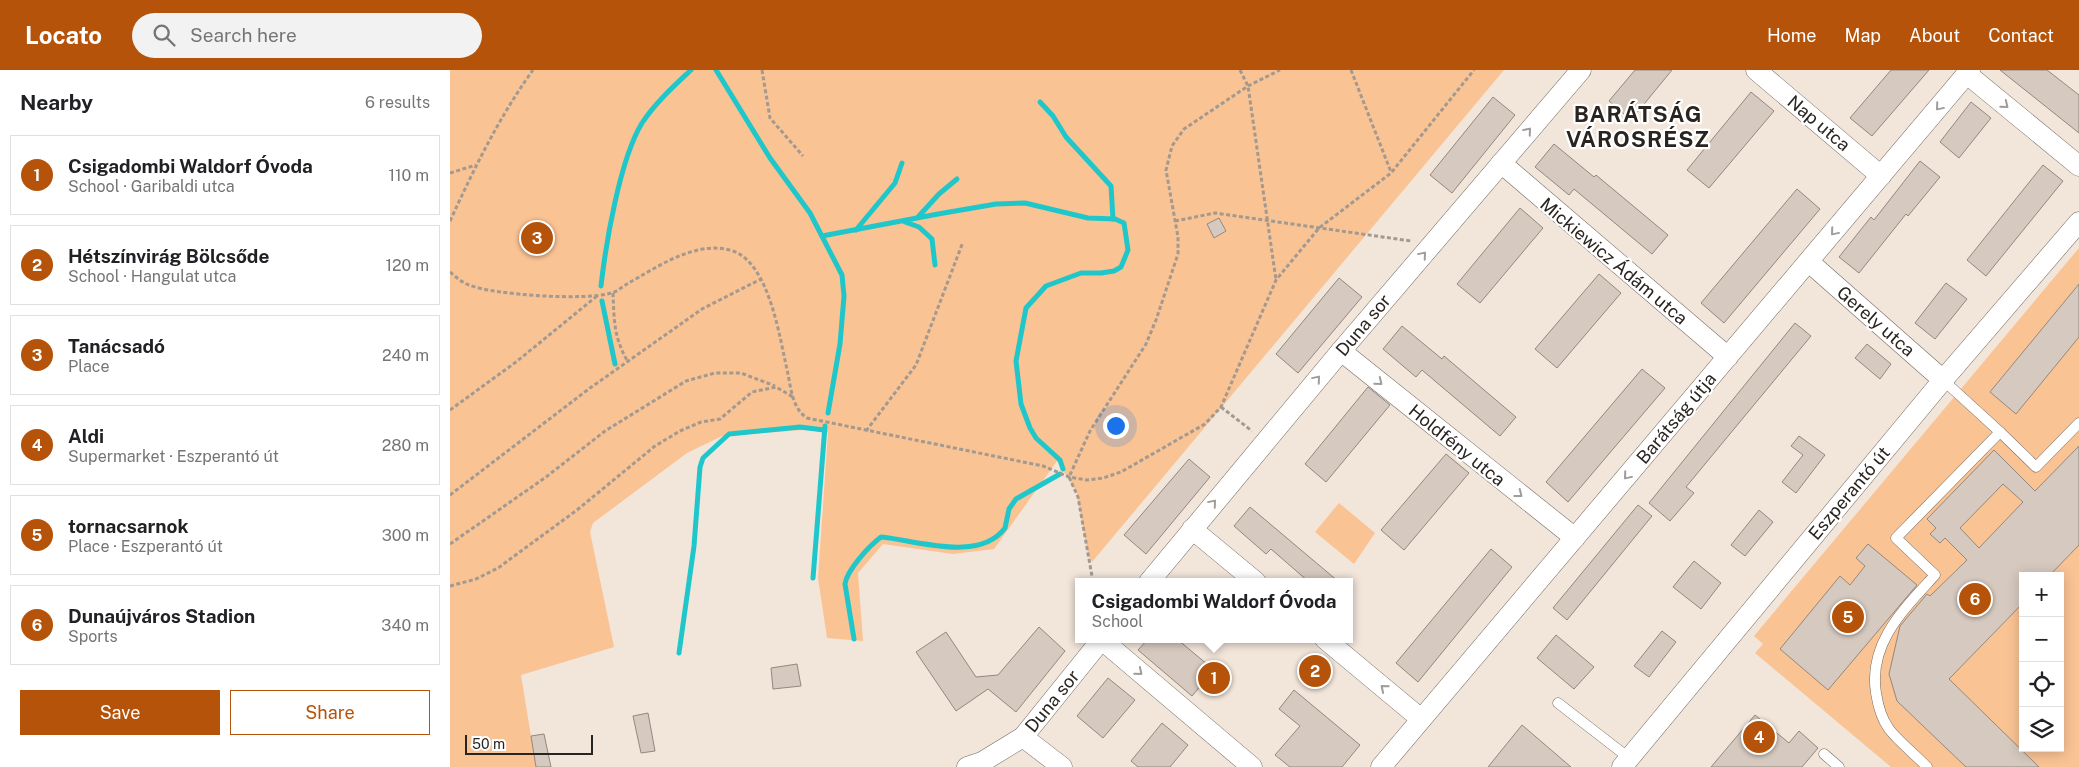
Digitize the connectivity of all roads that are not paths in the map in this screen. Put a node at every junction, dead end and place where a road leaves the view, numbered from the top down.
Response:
1 (1580, 70) edge
2 (1756, 70) edge
3 (1969, 72) edge
4 (1501, 163) junction
5 (2079, 166) edge
6 (1881, 176) junction
7 (2079, 222) edge
8 (1809, 262) junction
9 (1341, 351) junction
10 (1728, 357) junction
11 (1944, 380) junction
12 (2079, 423) edge
13 (2000, 432) junction
14 (1192, 529) junction
15 (1574, 538) junction
16 (1152, 578) edge
17 (1251, 578) edge
18 (1100, 643) edge
19 (1106, 643) edge
20 (1330, 643) edge
21 (1558, 703) dead end
22 (1421, 719) junction
23 (1023, 737) junction
24 (1824, 754) dead end
25 (1625, 763) edge
26 (967, 767) edge
27 (1062, 767) edge
28 (1252, 767) edge
29 (1381, 767) edge
30 (1839, 767) edge
31 (1927, 767) edge

4 -> 1 street, Duna sor
2 - 6 street, Nap utca
3 -> 5 street
3 -> 6 street, Barátság útja
9 -> 4 street, Duna sor
4 - 10 street, Mickiewicz Ádám utca
6 -> 8 street, Barátság útja
7 - 11 street, Eszperantó út
8 - 10 street, Barátság útja
8 - 11 street, Gerely utca
14 -> 9 street, Duna sor
9 -> 15 street, Holdfény utca
10 -> 15 street, Barátság útja
11 - 13 lane
11 - 25 street, Eszperantó út
12 - 13 lane
13 - 31 lane
14 - 16 street, Duna sor
14 - 17 street
15 - 22 street, Barátság útja
18 - 23 street, Duna sor
19 -> 28 street
22 -> 20 street
21 - 25 lane
22 - 29 street, Barátság útja
23 - 26 street, Duna sor
23 - 27 street
24 - 30 lane

